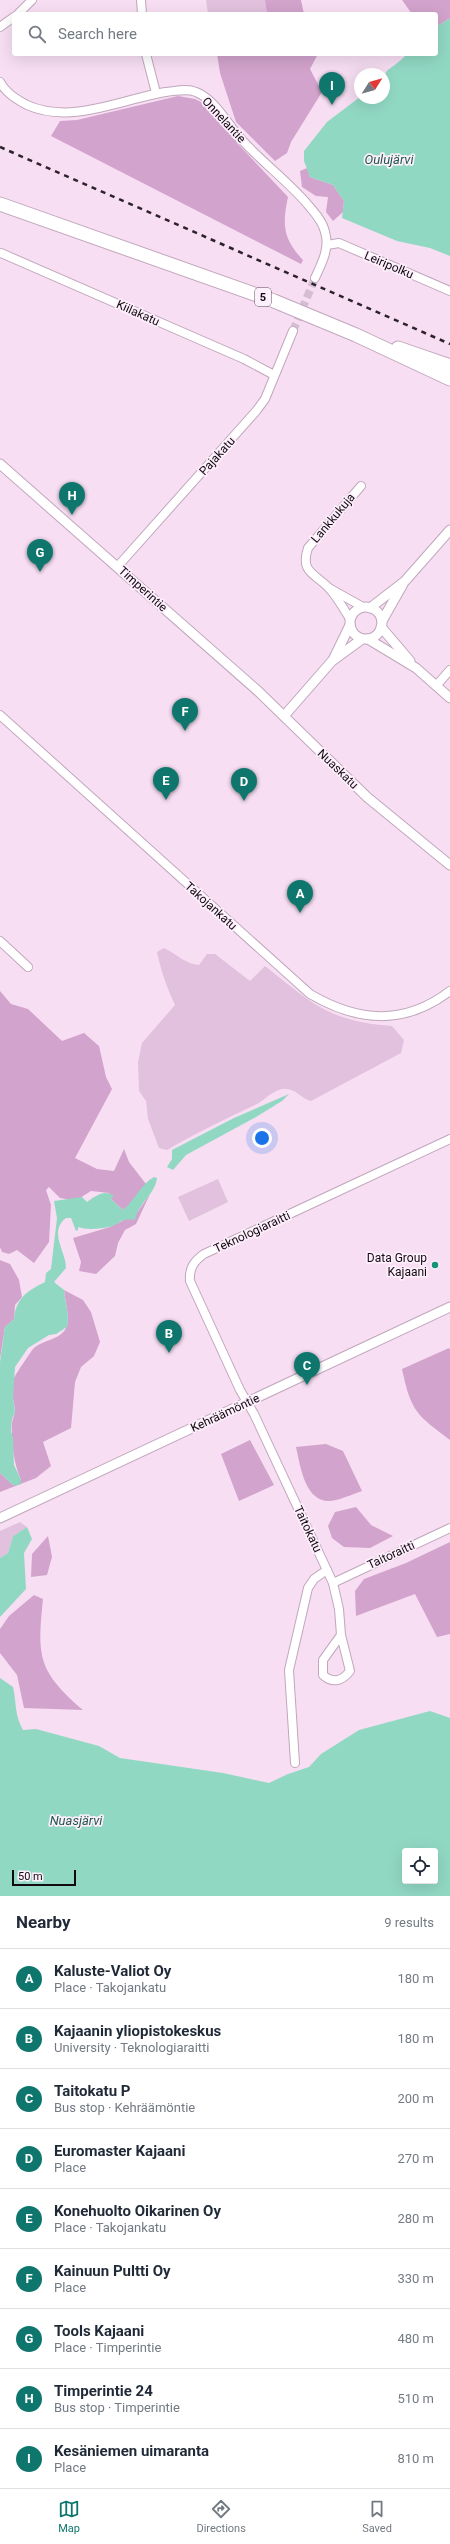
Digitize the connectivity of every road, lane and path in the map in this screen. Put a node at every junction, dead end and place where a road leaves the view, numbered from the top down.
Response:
1 (32, 0) edge
2 (141, 0) edge
3 (20, 12) edge
4 (142, 12) edge
5 (12, 19) edge
6 (0, 27) edge
7 (146, 56) edge
8 (0, 82) edge
9 (156, 94) junction
10 (0, 198) edge
11 (0, 204) edge
12 (25, 213) junction
13 (326, 244) junction
14 (1, 253) dead end
15 (315, 278) tunnel mouth
16 (450, 291) edge
17 (293, 331) tunnel mouth
18 (356, 336) junction
19 (450, 366) edge
20 (274, 375) junction
21 (450, 379) edge
22 (0, 464) edge
23 (361, 486) dead end
24 (450, 530) edge
25 (118, 566) junction
26 (405, 581) junction
27 (328, 588) junction
28 (367, 607) junction
29 (350, 622) junction
30 (382, 624) junction
31 (365, 639) junction
32 (332, 661) junction
33 (416, 668) junction
34 (450, 670) edge
35 (436, 686) junction
36 (450, 698) edge
37 (0, 715) edge
38 (284, 716) junction
39 (450, 865) edge
40 (0, 941) edge
41 (28, 967) dead end
42 (450, 991) edge
43 (450, 1139) edge
44 (450, 1307) edge
45 (247, 1403) junction
46 (0, 1518) edge
47 (450, 1528) edge
48 (327, 1570) junction
49 (333, 1583) junction
50 (341, 1635) junction
51 (295, 1763) dead end

1 - 3 street
2 - 4 street
5 - 6 street
7 - 9 street
8 - 9 street, Onnelantie
9 - 13 street, Onnelantie
10 - 12 highway
11 - 12 highway, 5
12 - 18 highway, 5
13 - 15 street, Onnelantie
13 - 16 street, Leiripolku
14 - 20 street, Kiilakatu
17 - 20 street, Pajakatu
18 - 19 highway, 5
18 - 21 highway, 5
20 - 25 street, Pajakatu
22 - 25 street, Timperintie
23 - 27 street, Lankkukuja
24 - 26 street
25 - 38 street, Timperintie
26 - 28 street
26 - 30 street
27 - 28 street, Lankkukuja
27 - 29 street, Lankkukuja
28 - 29 street
28 - 30 street
29 - 31 street
29 - 32 street
30 - 31 street
30 - 33 street
31 - 32 street
31 - 33 street
32 - 38 street
33 - 35 street
34 - 35 street
35 - 36 street
37 - 42 street, Takojankatu
38 - 39 street, Nuaskatu
40 - 41 street
43 - 45 street, Teknologiaraitti
44 - 45 street, Kehräämöntie
45 - 46 street, Kehräämöntie
45 - 48 street, Taitokatu
47 - 49 street, Taitoraitti
48 - 49 street, Taitokatu
48 - 51 street
49 - 50 street, Taitokatu
50 - 50 street, Taitokatu

